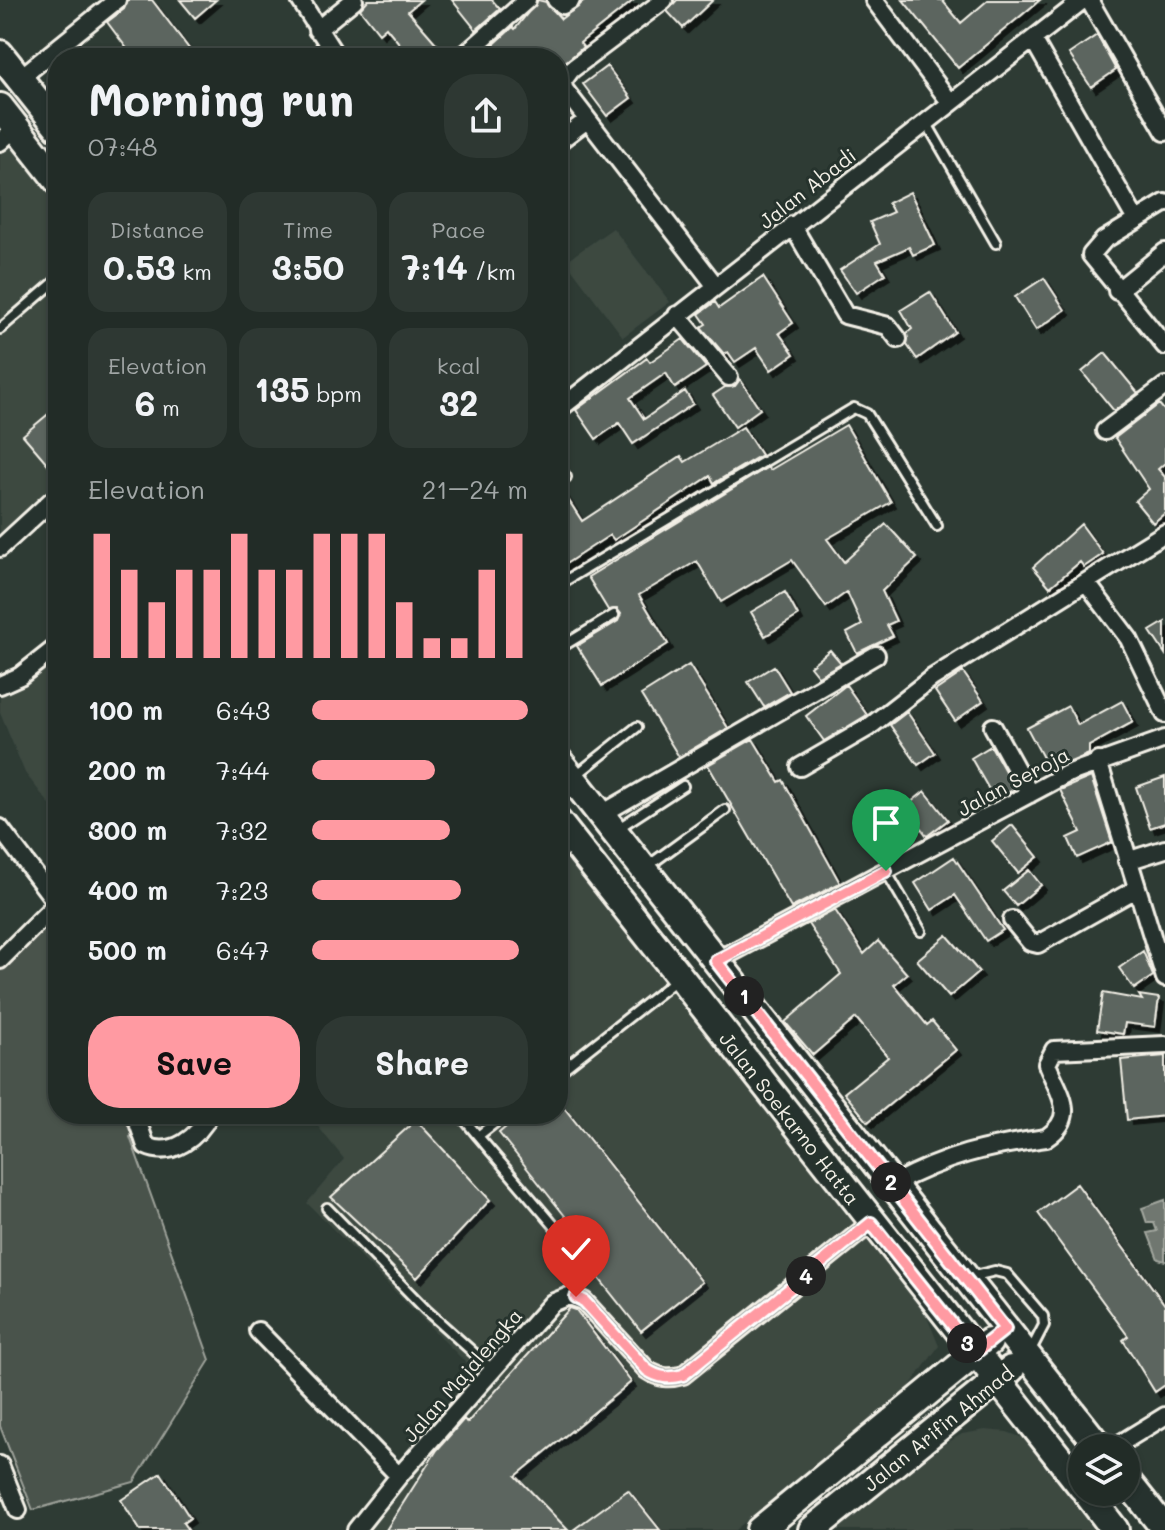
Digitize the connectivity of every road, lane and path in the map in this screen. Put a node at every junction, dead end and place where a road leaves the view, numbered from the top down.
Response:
1 (117, 0) edge
2 (300, 0) edge
3 (354, 0) edge
4 (527, 0) edge
5 (556, 0) edge
6 (571, 0) edge
7 (664, 0) edge
8 (874, 0) edge
9 (1083, 0) edge
10 (1089, 0) edge
11 (317, 30) junction
12 (1034, 41) junction
13 (57, 48) edge
14 (330, 48) edge
15 (472, 48) edge
16 (0, 54) edge
17 (48, 55) edge
18 (568, 74) edge
19 (20, 78) junction
20 (568, 94) edge
21 (950, 102) junction
22 (48, 114) edge
23 (587, 120) junction
24 (925, 122) junction
25 (5, 125) edge
26 (1165, 132) edge
27 (568, 134) edge
28 (48, 170) edge
29 (1165, 203) edge
30 (1136, 220) junction
31 (792, 225) junction
32 (996, 243) dead end
33 (1165, 252) edge
34 (715, 285) junction
35 (48, 288) edge
36 (1117, 291) junction
37 (677, 315) junction
38 (0, 329) edge
39 (898, 339) dead end
40 (1165, 346) edge
41 (729, 377) dead end
42 (1165, 386) edge
43 (568, 402) edge
44 (1105, 431) dead end
45 (48, 504) edge
46 (937, 526) dead end
47 (1165, 533) edge
48 (0, 548) edge
49 (568, 579) edge
50 (1086, 582) junction
51 (614, 615) dead end
52 (568, 643) edge
53 (48, 654) edge
54 (876, 655) dead end
55 (0, 685) edge
56 (1165, 714) edge
57 (637, 727) dead end
58 (993, 727) dead end
59 (1165, 739) edge
60 (1098, 761) junction
61 (800, 767) dead end
62 (568, 768) edge
63 (568, 772) edge
64 (683, 786) dead end
65 (1030, 794) junction
66 (725, 810) dead end
67 (608, 822) junction
68 (0, 828) edge
69 (568, 835) edge
70 (1165, 849) edge
71 (1127, 861) junction
72 (645, 869) junction
73 (886, 871) junction
74 (1136, 889) junction
75 (48, 890) edge
76 (48, 913) edge
77 (1012, 920) dead end
78 (921, 931) dead end
79 (0, 960) edge
80 (716, 961) junction
81 (680, 977) junction
82 (1165, 978) edge
83 (1165, 1045) edge
84 (568, 1065) edge
85 (138, 1124) edge
86 (202, 1124) edge
87 (468, 1124) edge
88 (493, 1124) edge
89 (478, 1136) junction
90 (893, 1184) junction
91 (327, 1208) dead end
92 (871, 1223) junction
93 (580, 1256) dead end
94 (966, 1278) junction
95 (1005, 1329) junction
96 (258, 1331) dead end
97 (975, 1353) junction
98 (1027, 1356) junction
99 (494, 1370) junction
100 (997, 1380) junction
101 (1062, 1401) junction
102 (1165, 1416) edge
103 (1031, 1421) junction
104 (1089, 1434) edge
105 (1136, 1434) edge
106 (0, 1465) edge
107 (1068, 1469) edge
108 (399, 1476) junction
109 (1140, 1498) edge
110 (1097, 1506) edge
111 (18, 1510) dead end
112 (1165, 1529) edge
113 (356, 1530) edge
114 (760, 1530) edge
115 (812, 1530) edge
116 (1115, 1530) edge

1 - 13 street
2 - 11 street
3 - 11 street
4 - 15 street
5 - 6 street
7 - 18 street
8 - 21 street
9 - 12 street, Jalan Abadi
10 - 26 street
11 - 14 street
12 - 21 street, Jalan Abadi
12 - 30 street
16 - 19 main road
17 - 19 street
19 - 22 main road
20 - 23 street
21 - 24 street, Jalan Abadi
23 - 27 street
23 - 34 street
24 - 31 street, Jalan Abadi
24 - 32 lane
25 - 28 main road
29 - 30 street
30 - 36 street
31 - 34 street, Jalan Abadi
31 - 39 street
33 - 36 street
34 - 37 street, Jalan Abadi
35 - 38 lane
36 - 40 street
37 - 41 street
37 - 43 street, Jalan Abadi
42 - 44 street
45 - 48 street
46 - 49 lane
47 - 50 street
50 - 56 street
50 - 61 street
51 - 52 lane
53 - 55 street
54 - 67 street
57 - 62 lane
58 - 65 street
59 - 60 street, Jalan Seroja
60 - 65 street, Jalan Seroja
60 - 71 street
63 - 67 main road, Jalan Soekarno Hatta
64 - 67 lane
65 - 73 street, Jalan Seroja
66 - 72 lane
67 - 72 main road, Jalan Soekarno Hatta
68 - 75 street
69 - 81 main road, Jalan Soekarno Hatta
70 - 71 street
71 - 74 street
72 - 80 main road, Jalan Soekarno Hatta
73 - 78 lane
73 - 80 street, Jalan Seroja
74 - 77 street
74 - 82 street
76 - 79 street
80 - 90 main road, Jalan Soekarno Hatta
81 - 84 lane
81 - 92 main road, Jalan Soekarno Hatta
83 - 90 street
85 - 86 street
87 - 89 lane
88 - 89 lane
89 - 93 lane
90 - 94 main road, Jalan Soekarno Hatta
91 - 99 lane
92 - 97 main road, Jalan Soekarno Hatta
92 - 99 street, Jalan Majalengka
94 - 95 main road, Jalan Soekarno Hatta
94 - 98 lane
95 - 97 main road, Jalan Arifin Ahmad
95 - 98 main road, Jalan Soekarno Hatta
96 - 108 street
97 - 100 main road, Jalan Soekarno Hatta
97 - 114 main road, Jalan Arifin Ahmad
98 - 100 main road, Jalan Arifin Ahmad
98 - 101 main road, Jalan Soekarno Hatta
99 - 108 street, Jalan Majalengka
100 - 103 main road, Jalan Soekarno Hatta
100 - 115 main road, Jalan Arifin Ahmad
101 - 103 main road
101 - 104 main road, Jalan Soekarno Hatta
102 - 105 street
103 - 107 main road, Jalan Soekarno Hatta
106 - 111 street
108 - 113 street, Jalan Majalengka
109 - 112 main road
110 - 116 main road

